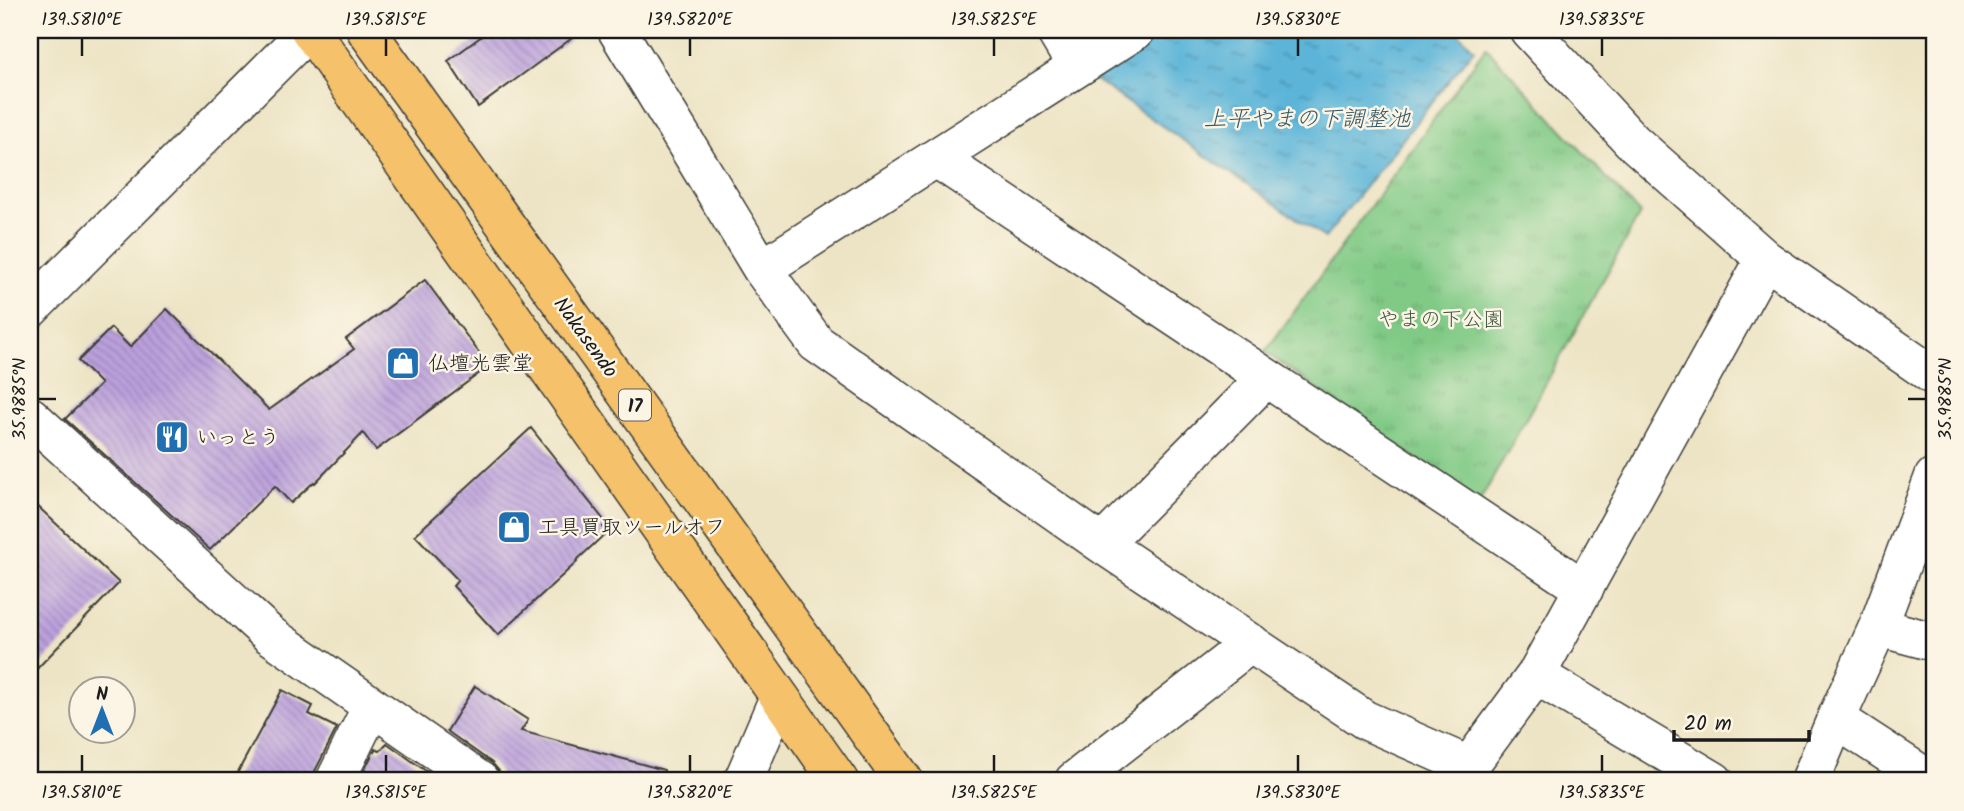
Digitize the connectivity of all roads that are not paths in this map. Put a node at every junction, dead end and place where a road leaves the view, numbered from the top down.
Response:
1 (310, 30) edge
2 (366, 30) edge
3 (617, 30) edge
4 (1055, 30) edge
5 (1136, 30) edge
6 (1529, 30) edge
7 (1077, 67) junction
8 (936, 158) junction
9 (1765, 259) junction
10 (762, 269) junction
11 (30, 309) edge
12 (1934, 376) edge
13 (1266, 378) junction
14 (30, 415) edge
15 (1934, 477) edge
16 (1102, 544) junction
17 (1584, 589) junction
18 (1878, 627) junction
19 (1934, 642) edge
20 (1251, 643) junction
21 (1536, 676) junction
22 (779, 697) junction
23 (372, 706) junction
24 (1836, 719) junction
25 (335, 781) edge
26 (480, 781) edge
27 (743, 781) edge
28 (839, 781) edge
29 (904, 781) edge
30 (1074, 781) edge
31 (1714, 781) edge
32 (1810, 781) edge
33 (1931, 781) edge

1 - 11 street
1 - 22 highway, 17
2 - 29 highway, Nakasendo / 17
3 - 10 street
4 - 7 street
5 - 7 street
6 - 9 street
7 - 8 street
8 - 10 street
8 - 13 street
9 - 12 street
9 - 17 street
10 - 16 street
13 - 16 street
13 - 17 street
14 - 23 street
15 - 18 street
16 - 20 street
17 - 21 street
18 - 19 street
18 - 24 street
20 - 21 street
20 - 30 street
21 - 31 street
22 - 27 street
22 - 28 highway, 17
23 - 25 street
23 - 26 street
24 - 32 street
24 - 33 street

